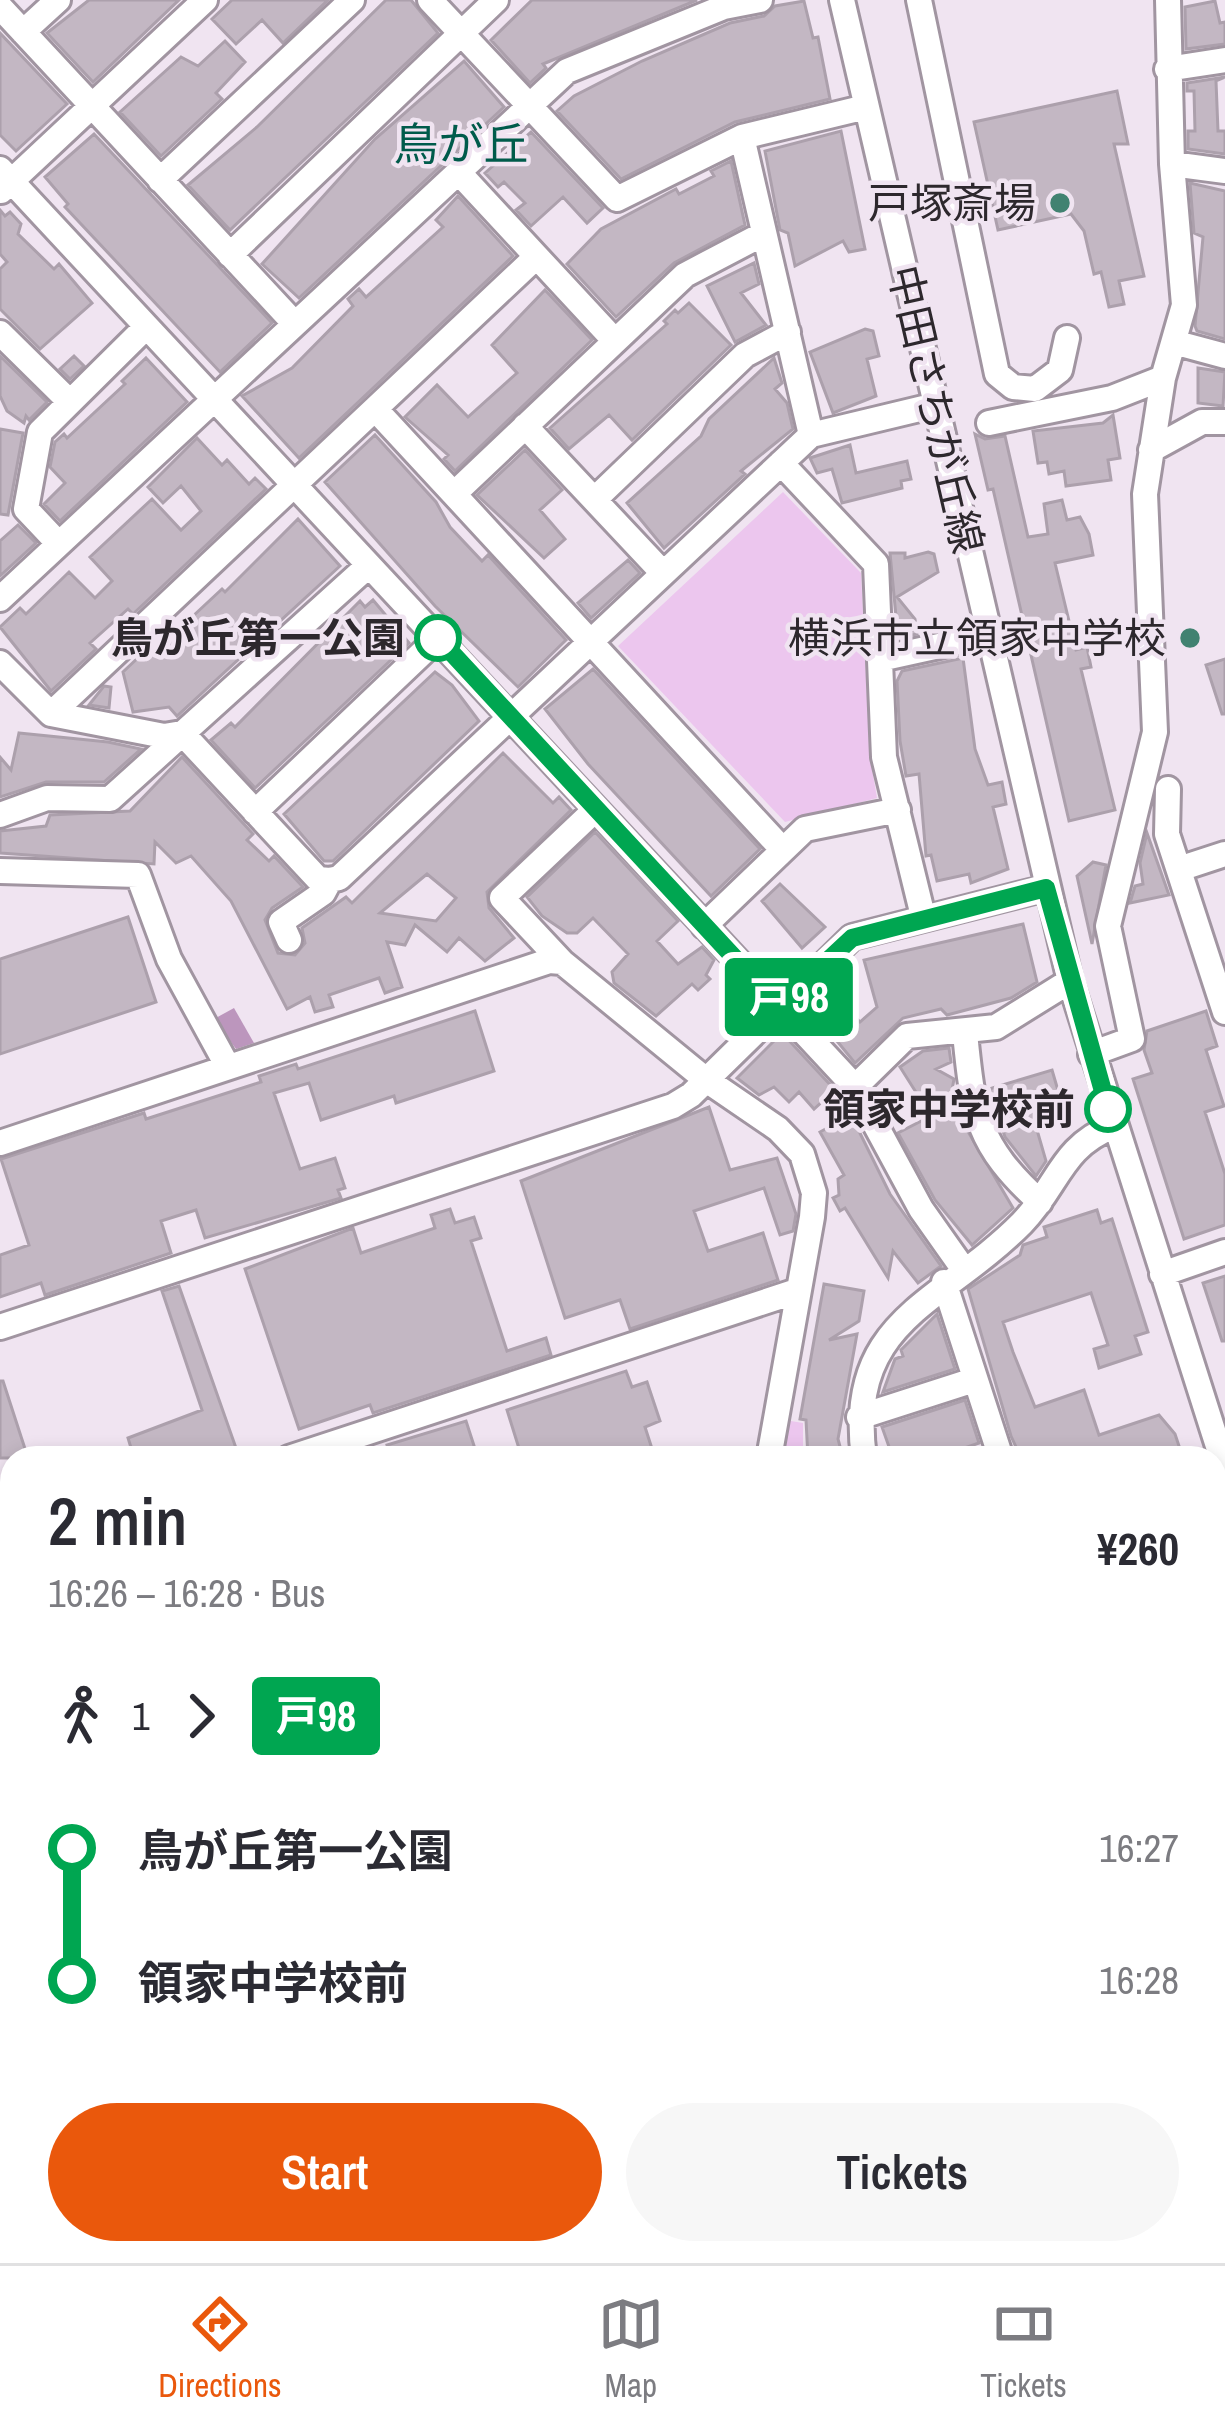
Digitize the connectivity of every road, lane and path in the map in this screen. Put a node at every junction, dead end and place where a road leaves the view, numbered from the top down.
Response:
1 (58, 0) edge
2 (205, 0) edge
3 (352, 0) edge
4 (430, 0) edge
5 (496, 0) edge
6 (760, 0) edge
7 (842, 0) edge
8 (919, 0) edge
9 (1168, 0) edge
10 (723, 4) edge
11 (0, 7) edge
12 (23, 32) junction
13 (462, 34) junction
14 (1225, 60) edge
15 (1167, 68) junction
16 (90, 106) junction
17 (866, 107) junction
18 (531, 108) junction
19 (742, 137) junction
20 (1172, 164) junction
21 (1225, 170) edge
22 (461, 175) junction
23 (160, 180) junction
24 (4, 181) edge
25 (763, 234) junction
26 (230, 255) junction
27 (535, 259) junction
28 (295, 324) junction
29 (146, 328) junction
30 (788, 332) junction
31 (0, 333) edge
32 (1067, 338) dead end
33 (615, 341) junction
34 (1177, 343) junction
35 (1225, 356) edge
36 (1163, 378) junction
37 (216, 400) junction
38 (70, 402) junction
39 (936, 405) junction
40 (377, 411) junction
41 (1225, 422) edge
42 (989, 423) dead end
43 (525, 426) junction
44 (811, 435) junction
45 (1150, 450) junction
46 (781, 463) junction
47 (293, 487) junction
48 (454, 493) junction
49 (595, 499) junction
50 (59, 544) junction
51 (368, 566) junction
52 (663, 573) junction
53 (0, 599) edge
54 (989, 635) junction
55 (438, 638) junction
56 (589, 642) junction
57 (880, 659) junction
58 (0, 663) edge
59 (51, 714) junction
60 (511, 717) junction
61 (182, 734) junction
62 (1168, 789) dead end
63 (898, 809) junction
64 (595, 810) junction
65 (255, 812) junction
66 (0, 815) edge
67 (783, 850) junction
68 (1225, 854) edge
69 (1179, 869) junction
70 (0, 872) edge
71 (330, 880) junction
72 (1046, 888) junction
73 (923, 916) junction
74 (280, 923) dead end
75 (704, 926) junction
76 (1217, 960) edge
77 (562, 962) junction
78 (1070, 981) junction
79 (779, 1006) junction
80 (1225, 1012) edge
81 (965, 1033) junction
82 (1091, 1054) junction
83 (228, 1067) junction
84 (705, 1079) junction
85 (855, 1087) junction
86 (1114, 1126) junction
87 (0, 1143) edge
88 (1040, 1202) junction
89 (1225, 1252) edge
90 (1162, 1274) junction
91 (954, 1276) junction
92 (797, 1291) junction
93 (0, 1327) edge
94 (974, 1380) junction
95 (859, 1417) junction
96 (326, 1446) edge
97 (771, 1446) edge
98 (863, 1446) edge
99 (990, 1446) edge
100 (1218, 1446) edge

1 - 12 street
2 - 16 street
3 - 23 street
4 - 13 street
5 - 13 street
6 - 10 street
7 - 17 street, 中田さちが丘線
8 - 32 street
9 - 15 street
10 - 18 street
11 - 12 street
12 - 16 street
13 - 18 street
13 - 26 street
14 - 15 street
15 - 20 street
16 - 23 street
16 - 24 street
17 - 19 street
17 - 39 street, 中田さちが丘線
18 - 19 street
18 - 22 street
19 - 25 street
20 - 21 street
20 - 34 street
22 - 27 street
22 - 28 street
23 - 26 street
24 - 29 street
25 - 30 street
25 - 33 street
26 - 28 street
27 - 33 street
27 - 40 street
28 - 37 street
29 - 37 street
29 - 38 street
30 - 44 street
30 - 49 street
31 - 38 street
33 - 43 street
34 - 35 street
34 - 36 street
36 - 42 street
36 - 45 street
37 - 47 street
37 - 50 street
38 - 50 street
39 - 44 street
39 - 54 street, 中田さちが丘線
40 - 47 street
40 - 48 street
41 - 45 street
43 - 48 street
43 - 49 street
44 - 46 street
45 - 82 street
46 - 52 street
46 - 57 street
47 - 51 street
47 - 59 street
48 - 56 street
49 - 52 street
50 - 53 street
51 - 55 street
51 - 61 street
52 - 56 street
54 - 57 street
54 - 72 street, 中田さちが丘線
55 - 60 street
55 - 65 street
56 - 60 street
56 - 67 street
57 - 63 street
58 - 59 street
59 - 61 street
60 - 64 street
60 - 71 street
61 - 65 street
61 - 66 street
62 - 69 street
63 - 67 street
63 - 73 street
64 - 75 street
64 - 77 street
65 - 71 street
67 - 75 street
68 - 69 street
69 - 76 street
70 - 83 street
71 - 74 street
72 - 73 street
72 - 78 street, 中田さちが丘線
73 - 79 street
75 - 79 street
76 - 80 street
77 - 83 street
77 - 84 street
78 - 81 street
78 - 82 street, 中田さちが丘線
79 - 84 street
79 - 85 street
81 - 85 street
81 - 88 street
82 - 86 street, 中田さちが丘線
83 - 87 street
84 - 92 street
84 - 93 street
85 - 91 street
86 - 88 street
86 - 90 street, 中田さちが丘線
88 - 91 street
89 - 90 street
90 - 100 street, 中田さちが丘線
91 - 94 street
91 - 95 street
92 - 96 street
92 - 97 street
94 - 95 street
94 - 99 street
95 - 98 street

